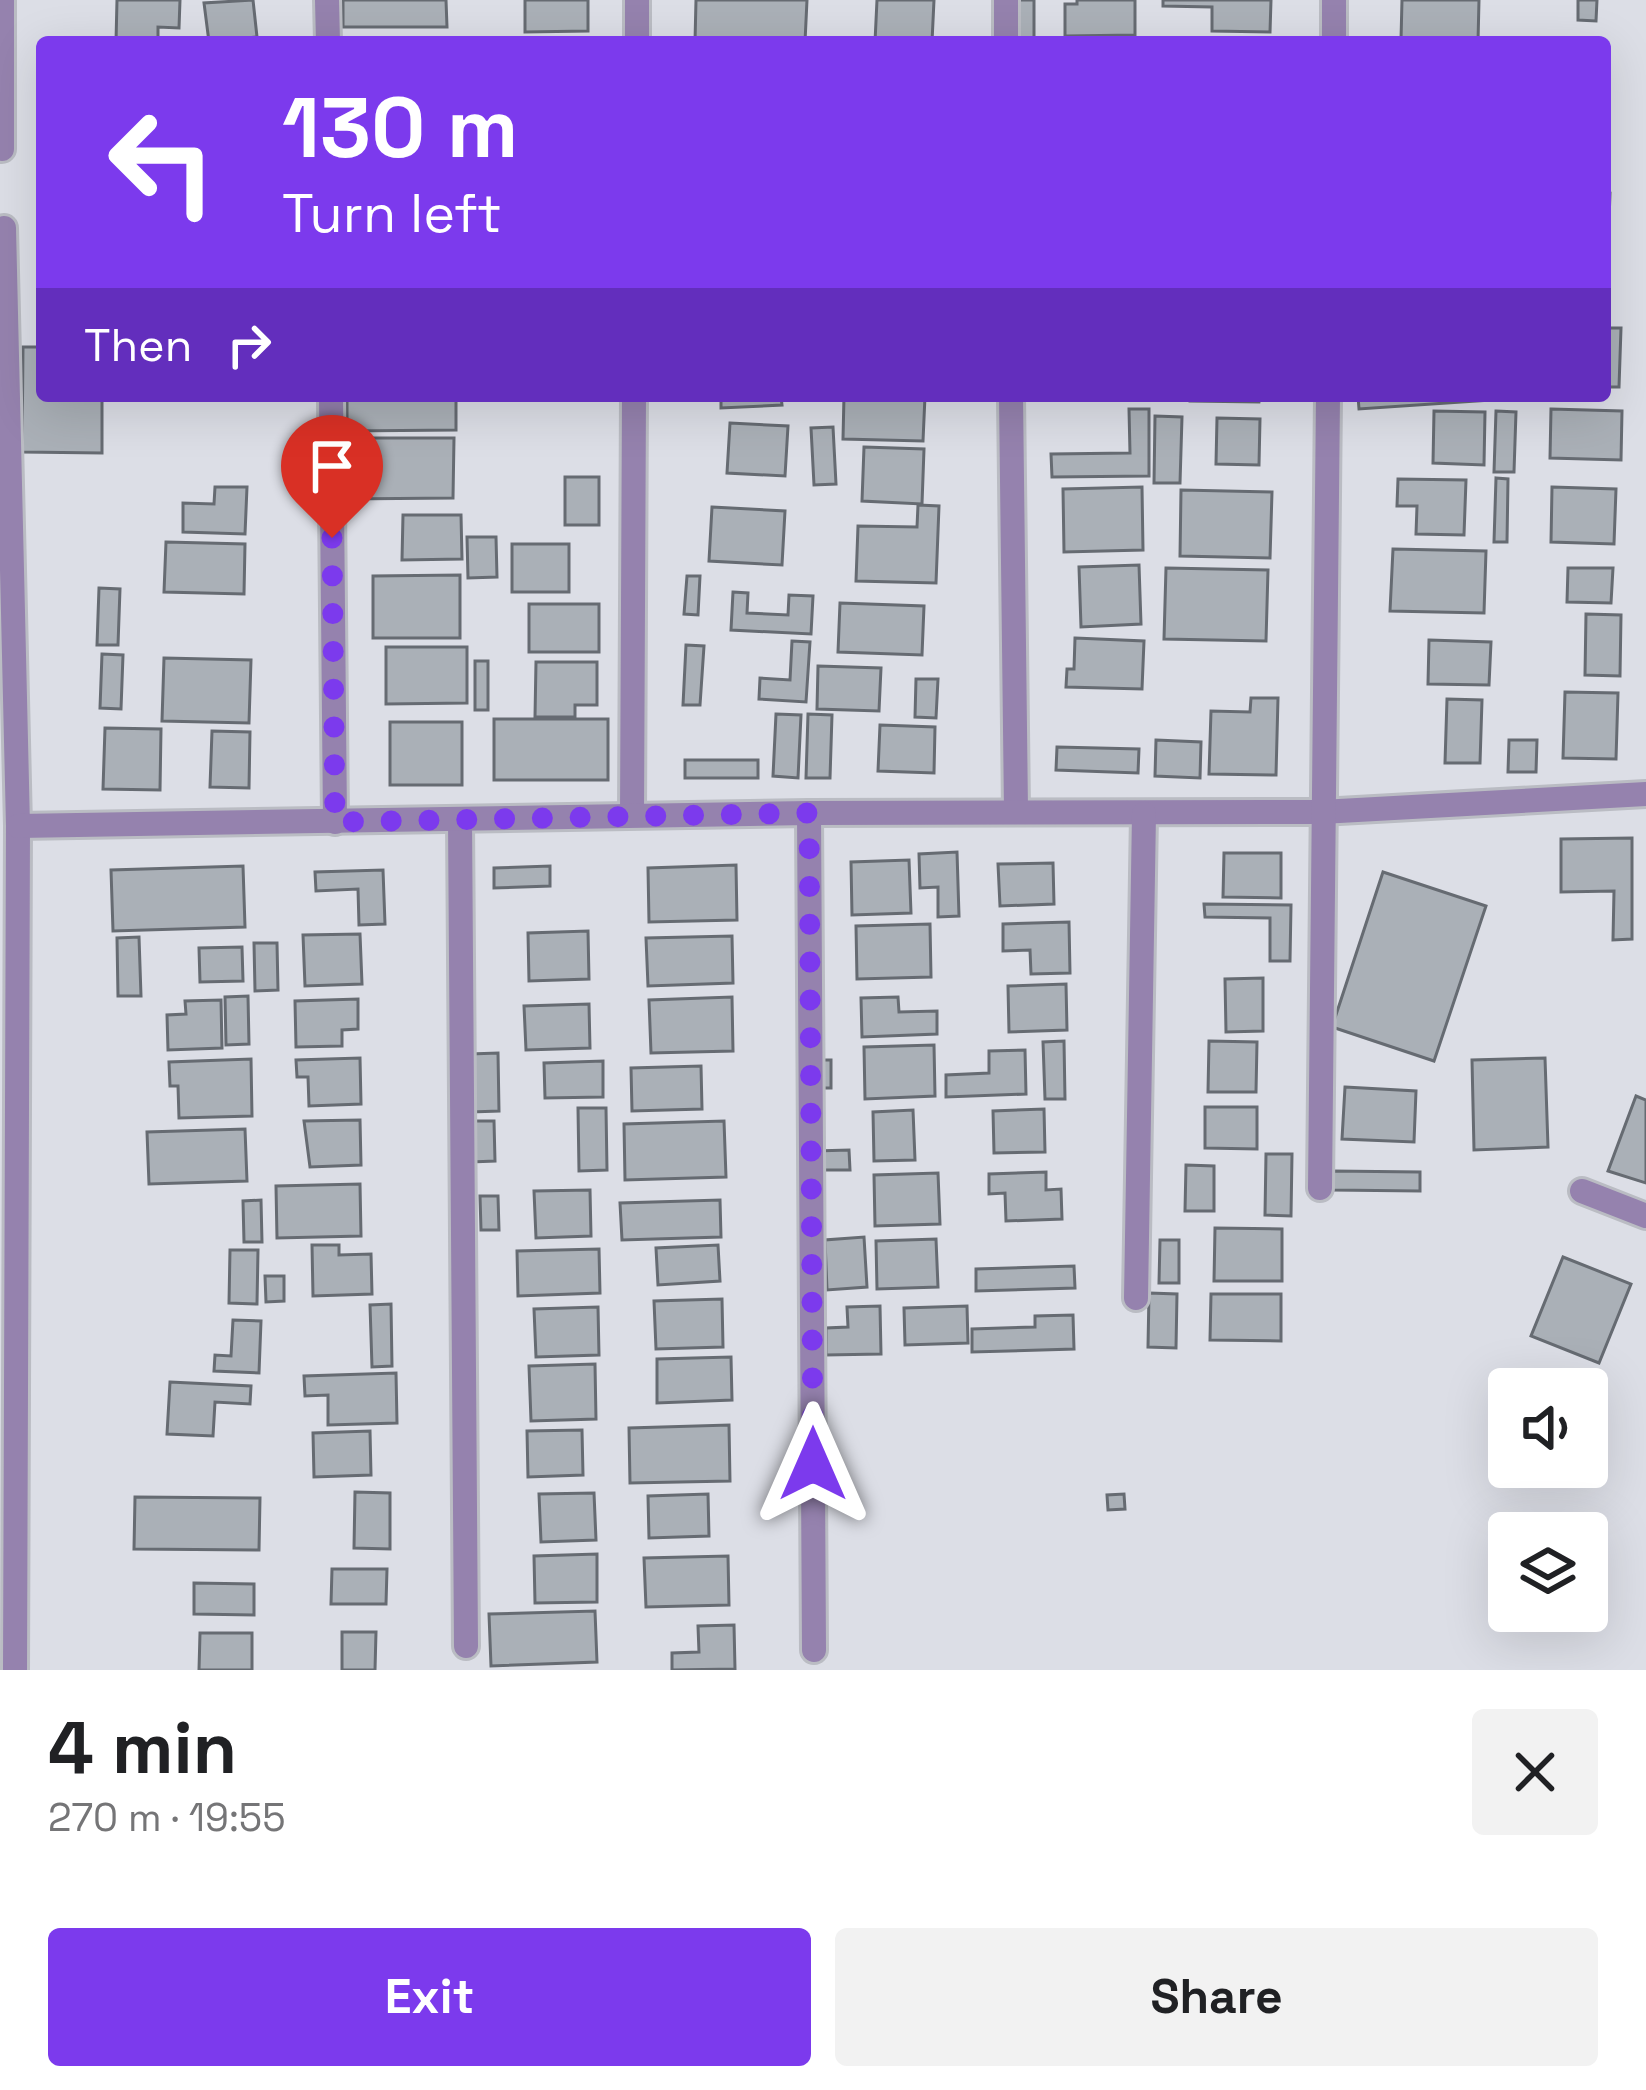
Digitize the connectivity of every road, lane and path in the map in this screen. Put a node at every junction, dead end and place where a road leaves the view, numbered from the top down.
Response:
1 (2, 0) edge
2 (327, 0) edge
3 (637, 0) edge
4 (1006, 0) edge
5 (1334, 0) edge
6 (328, 36) edge
7 (637, 36) edge
8 (1006, 36) edge
9 (1334, 36) edge
10 (2, 149) edge
11 (4, 228) dead end
12 (331, 402) edge
13 (634, 402) edge
14 (1011, 402) edge
15 (1328, 402) edge
16 (1646, 794) edge
17 (1016, 811) junction
18 (1321, 812) junction
19 (809, 813) junction
20 (1144, 814) junction
21 (632, 815) junction
22 (460, 820) junction
23 (335, 822) junction
24 (18, 826) junction
25 (1320, 1188) dead end
26 (1582, 1190) dead end
27 (1646, 1216) edge
28 (1136, 1298) dead end
29 (466, 1646) dead end
30 (814, 1650) dead end
31 (15, 1670) edge

1 - 10 street
2 - 6 street
3 - 7 street
4 - 8 street
5 - 9 street
11 - 24 street
12 - 23 street
13 - 21 street
14 - 17 street
15 - 18 street
16 - 18 street
17 - 19 street
17 - 20 street
18 - 20 street
18 - 25 street
19 - 21 street
19 - 30 street
20 - 28 street
21 - 22 street
22 - 23 street
22 - 29 street
23 - 24 street
24 - 31 street
26 - 27 street

